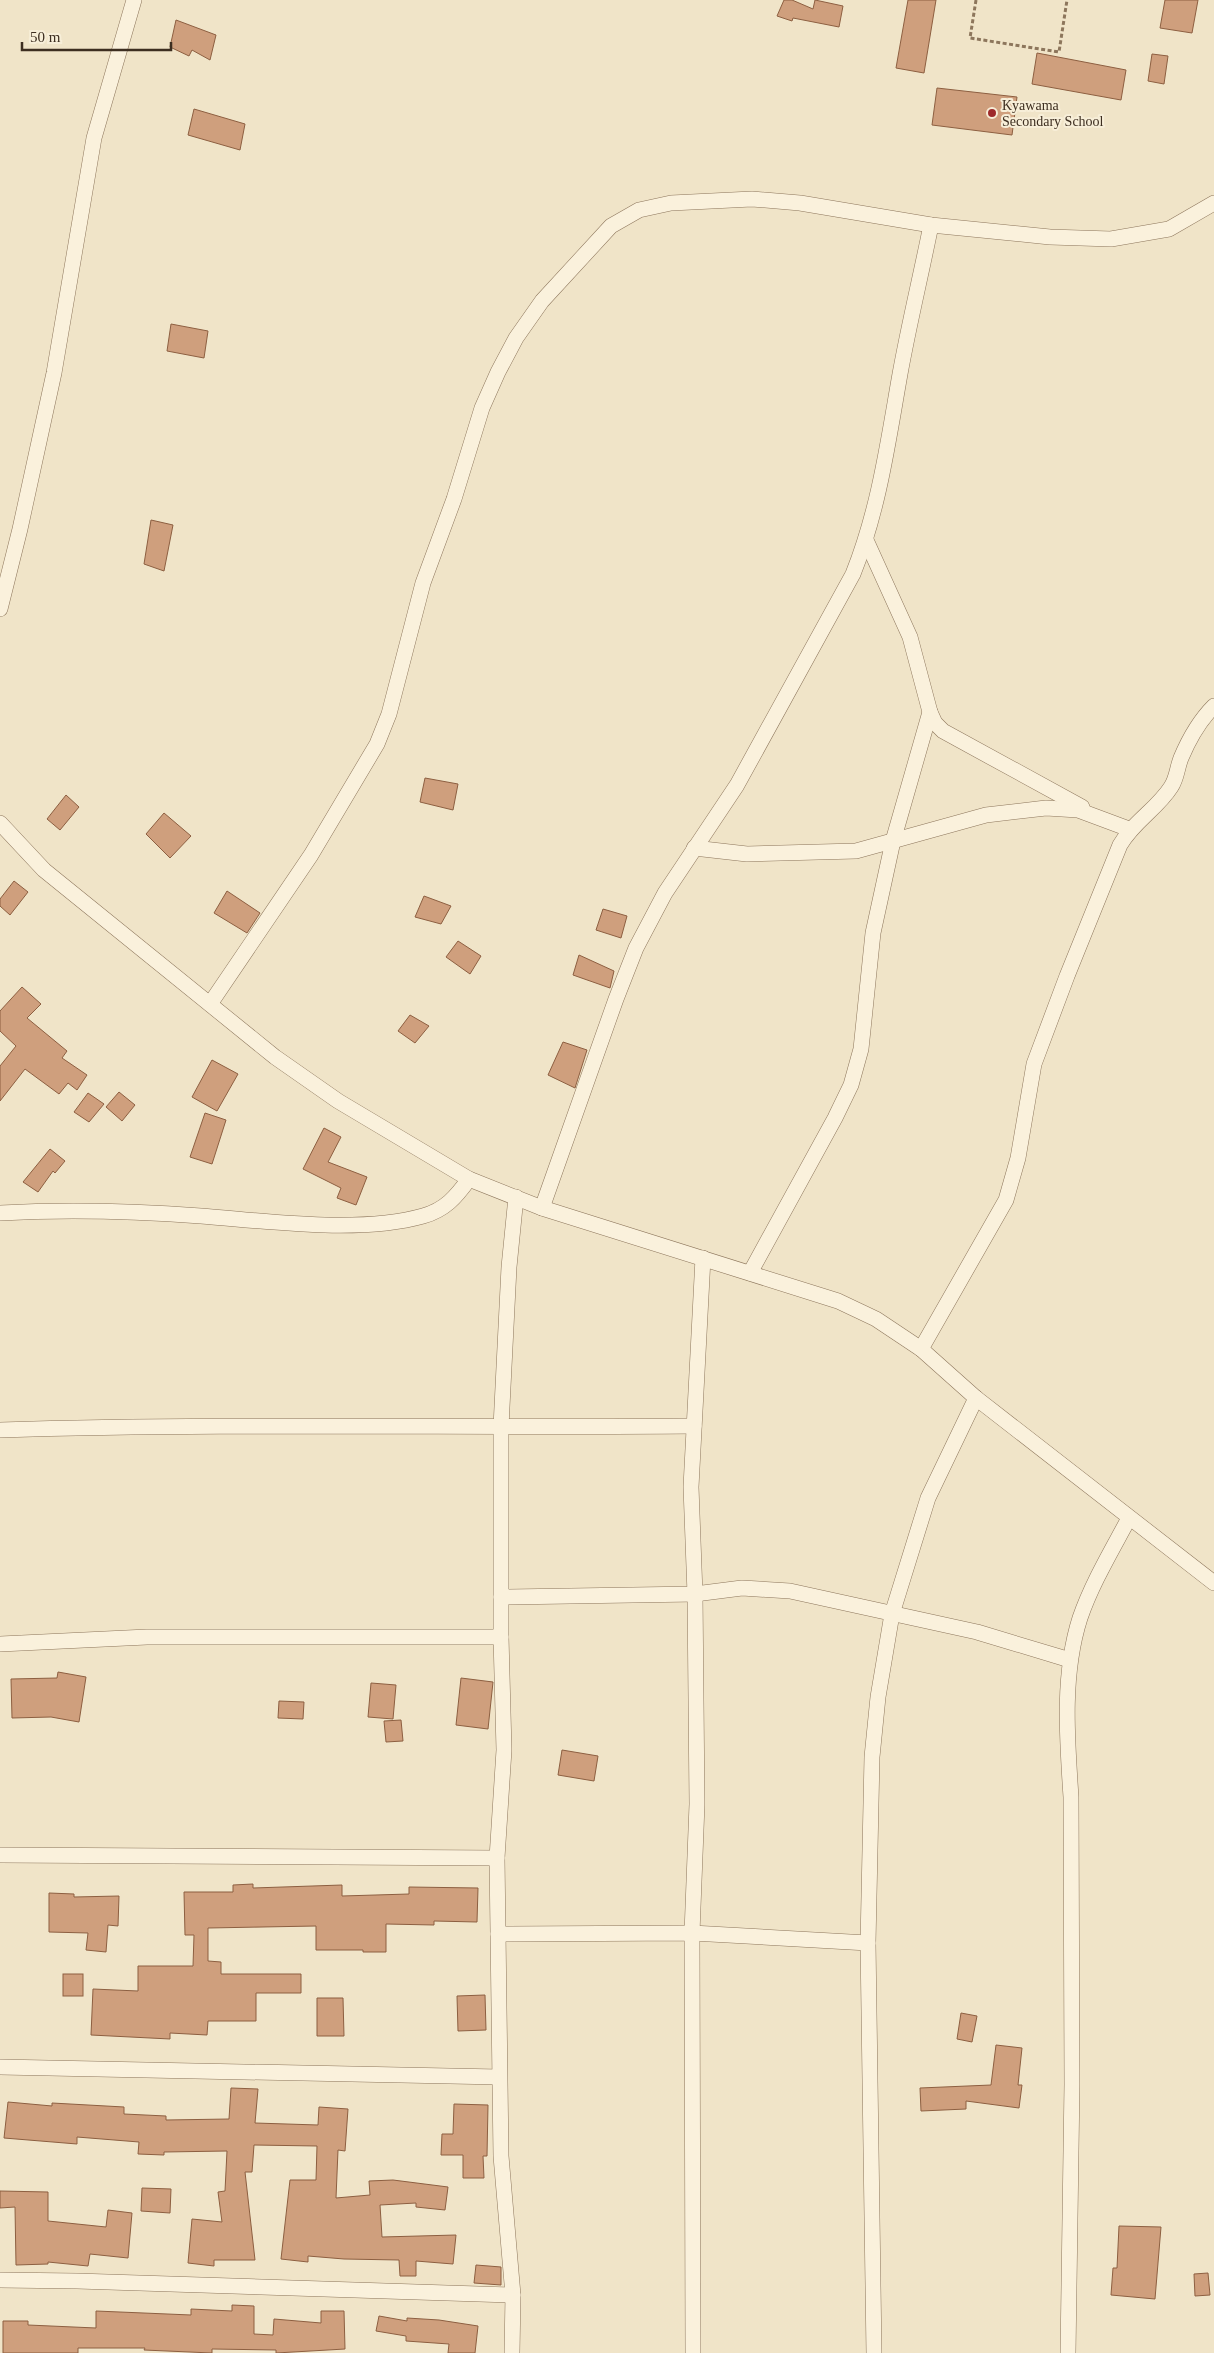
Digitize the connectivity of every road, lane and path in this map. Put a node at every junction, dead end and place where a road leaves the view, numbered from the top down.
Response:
1 (134, 0) edge
2 (976, 0) edge
3 (1067, 0) edge
4 (1214, 203) edge
5 (932, 225) junction
6 (866, 540) junction
7 (0, 609) edge
8 (1214, 706) edge
9 (930, 712) junction
10 (1094, 814) junction
11 (0, 824) edge
12 (1129, 829) junction
13 (893, 841) junction
14 (694, 848) junction
15 (210, 1004) junction
16 (470, 1179) junction
17 (516, 1197) junction
18 (542, 1208) junction
19 (0, 1213) edge
20 (703, 1258) junction
21 (750, 1273) junction
22 (922, 1349) junction
23 (976, 1398) junction
24 (694, 1426) junction
25 (501, 1427) junction
26 (0, 1430) edge
27 (1129, 1518) junction
28 (1214, 1583) edge
29 (695, 1594) junction
30 (501, 1598) junction
31 (892, 1614) junction
32 (500, 1637) junction
33 (0, 1644) edge
34 (1070, 1660) junction
35 (0, 1855) edge
36 (496, 1858) junction
37 (692, 1933) junction
38 (498, 1934) junction
39 (868, 1943) junction
40 (0, 2067) edge
41 (499, 2077) junction
42 (0, 2280) edge
43 (512, 2295) junction
44 (512, 2353) edge
45 (693, 2353) edge
46 (874, 2353) edge
47 (1068, 2353) edge

1 - 7 street
2 - 3 path
4 - 5 street
5 - 6 street
5 - 15 street
6 - 9 street
6 - 14 street
8 - 12 street
9 - 10 street
9 - 13 street
10 - 12 street
10 - 13 street
11 - 15 street
12 - 22 street
13 - 14 street
13 - 21 street
14 - 18 street
15 - 16 street
16 - 17 street
16 - 19 street
17 - 18 street
17 - 25 street
18 - 20 street
20 - 21 street
20 - 24 street
21 - 22 street
22 - 23 street
23 - 27 street
23 - 31 street
24 - 25 street
24 - 29 street
25 - 26 street
25 - 30 street
27 - 28 street
27 - 34 street
29 - 30 street
29 - 31 street
29 - 37 street
30 - 32 street
31 - 34 street
31 - 39 street
32 - 33 street
32 - 36 street
34 - 47 street
35 - 36 street
36 - 38 street
37 - 38 street
37 - 39 street
37 - 45 street
38 - 41 street
39 - 46 street
40 - 41 street
41 - 43 street
42 - 43 street
43 - 44 street

